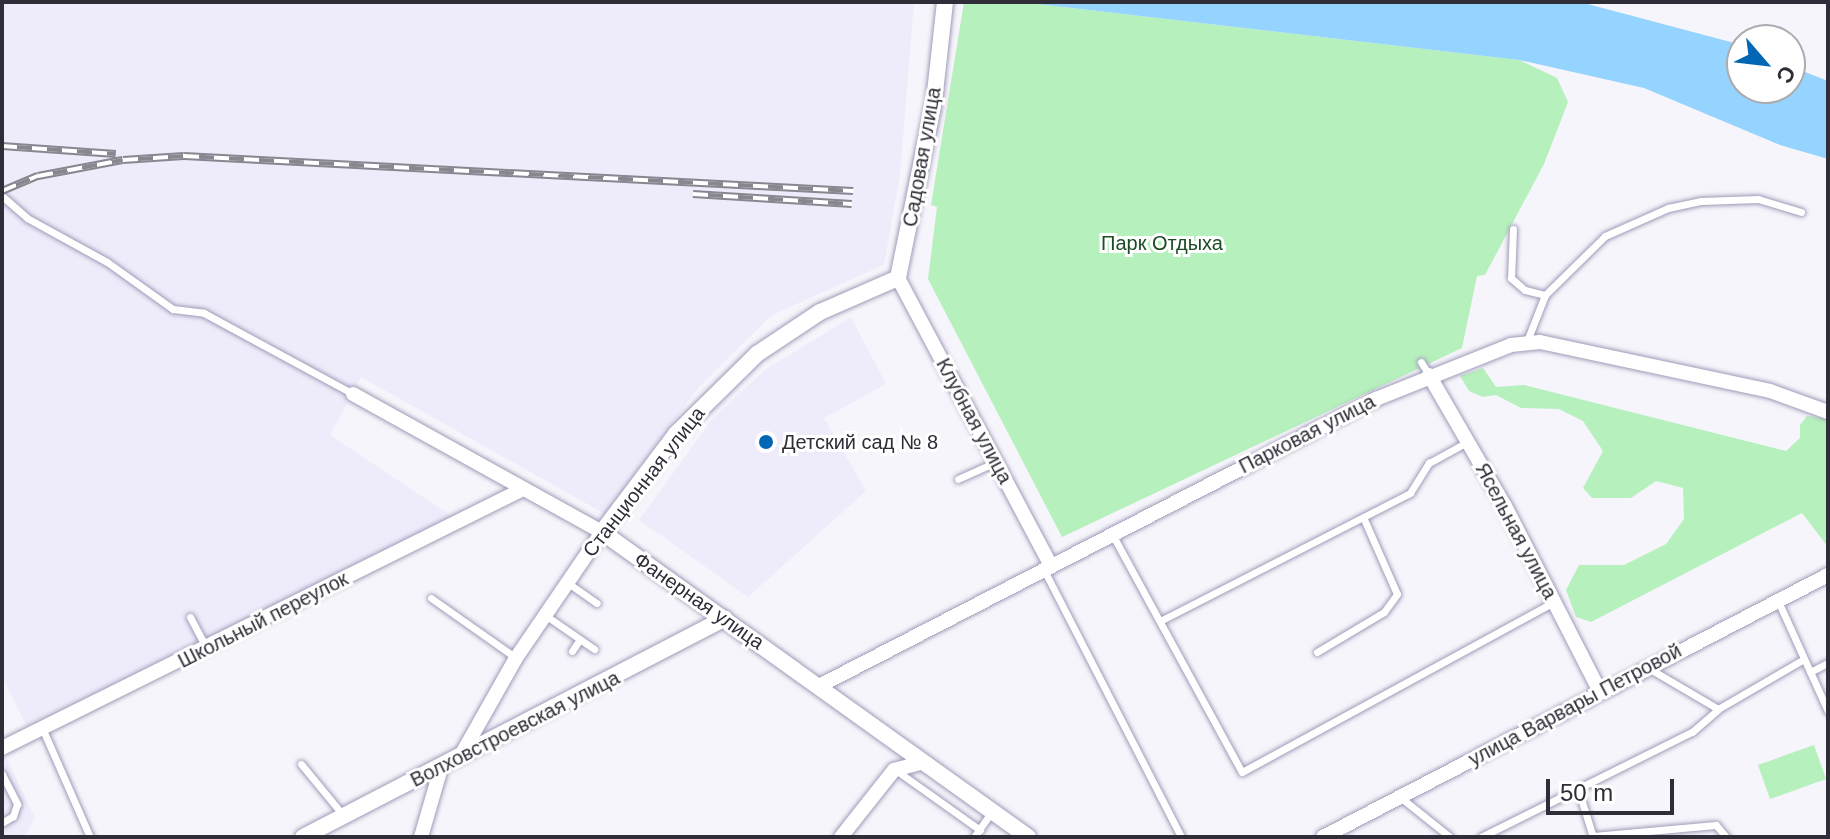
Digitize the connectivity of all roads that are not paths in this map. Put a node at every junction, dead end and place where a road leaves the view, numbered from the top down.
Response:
1 (945, 2) edge
2 (2, 196) edge
3 (1801, 212) dead end
4 (1513, 229) dead end
5 (898, 278) junction
6 (1545, 295) junction
7 (1527, 341) junction
8 (1425, 368) junction
9 (353, 394) joint
10 (1828, 412) edge
11 (1467, 442) junction
12 (996, 462) junction
13 (958, 479) dead end
14 (523, 489) junction
15 (1363, 517) junction
16 (602, 532) junction
17 (1112, 534) junction
18 (1046, 566) junction
19 (1828, 575) edge
20 (568, 583) junction
21 (431, 598) dead end
22 (1777, 599) junction
23 (1554, 601) junction
24 (597, 603) dead end
25 (545, 615) junction
26 (190, 617) dead end
27 (725, 618) junction
28 (1160, 621) junction
29 (580, 639) junction
30 (207, 648) junction
31 (594, 649) dead end
32 (572, 651) dead end
33 (1317, 652) dead end
34 (516, 658) junction
35 (1804, 659) junction
36 (1828, 663) edge
37 (1648, 667) junction
38 (1810, 672) junction
39 (819, 686) junction
40 (1599, 690) junction
41 (1718, 709) junction
42 (1828, 711) edge
43 (43, 730) junction
44 (2, 748) edge
45 (460, 758) junction
46 (924, 762) junction
47 (301, 764) dead end
48 (441, 768) junction
49 (894, 770) junction
50 (2, 774) edge
51 (910, 779) junction
52 (1579, 792) junction
53 (1400, 797) junction
54 (992, 811) junction
55 (344, 816) junction
56 (2, 823) edge
57 (977, 834) edge
58 (90, 837) edge
59 (303, 837) edge
60 (421, 837) edge
61 (841, 837) edge
62 (1028, 837) edge
63 (1181, 837) edge
64 (1323, 837) edge
65 (1450, 837) edge
66 (1481, 837) edge
67 (1593, 837) edge
68 (1726, 837) edge

1 - 5 street, Садовая улица
2 - 9 lane
3 - 6 lane
4 - 6 lane
5 - 12 street, Клубная улица
5 - 16 street, Станционная улица
6 - 7 lane
7 - 8 street, Парковая улица
7 - 10 street
8 - 11 street, Ясельная улица
8 - 17 street, Парковая улица
9 - 14 street, Фанерная улица
11 - 15 lane
11 - 23 street, Ясельная улица
12 - 13 lane
12 - 18 street, Клубная улица
14 - 16 street, Фанерная улица
14 - 30 street, Школьный переулок
15 - 28 lane
15 - 33 lane
16 - 20 street, Станционная улица
16 - 27 street, Фанерная улица
17 - 18 street, Парковая улица
17 - 28 lane
18 - 39 street, Парковая улица
18 - 63 lane
19 - 22 street, улица Варвары Петровой
20 - 24 lane
20 - 25 street, Станционная улица
21 - 34 lane
22 - 35 lane
22 - 37 street, улица Варвары Петровой
23 - 28 lane
23 - 40 street, Ясельная улица
25 - 29 lane
25 - 34 street, Станционная улица
26 - 30 lane
27 - 39 street, Фанерная улица
27 - 45 street, Волховстроевская улица
29 - 31 lane
29 - 32 lane
30 - 43 street, Школьный переулок
34 - 45 street, Станционная улица
35 - 38 lane
35 - 41 lane
36 - 38 lane
37 - 40 street, улица Варвары Петровой
37 - 41 lane
38 - 42 lane
39 - 46 street, Фанерная улица
40 - 53 street, улица Варвары Петровой
41 - 52 lane
43 - 44 street, Школьный переулок
43 - 58 lane
45 - 48 street, Волховстроевская улица
46 - 49 street
46 - 51 lane
46 - 54 street, Фанерная улица
47 - 55 lane
48 - 55 street, Волховстроевская улица
48 - 60 street
49 - 51 lane
49 - 61 street
50 - 56 lane
51 - 57 lane
52 - 66 lane
52 - 67 lane
53 - 64 street, улица Варвары Петровой
53 - 65 lane
54 - 57 lane
54 - 62 street, Фанерная улица
55 - 59 street, Волховстроевская улица
67 - 68 lane

